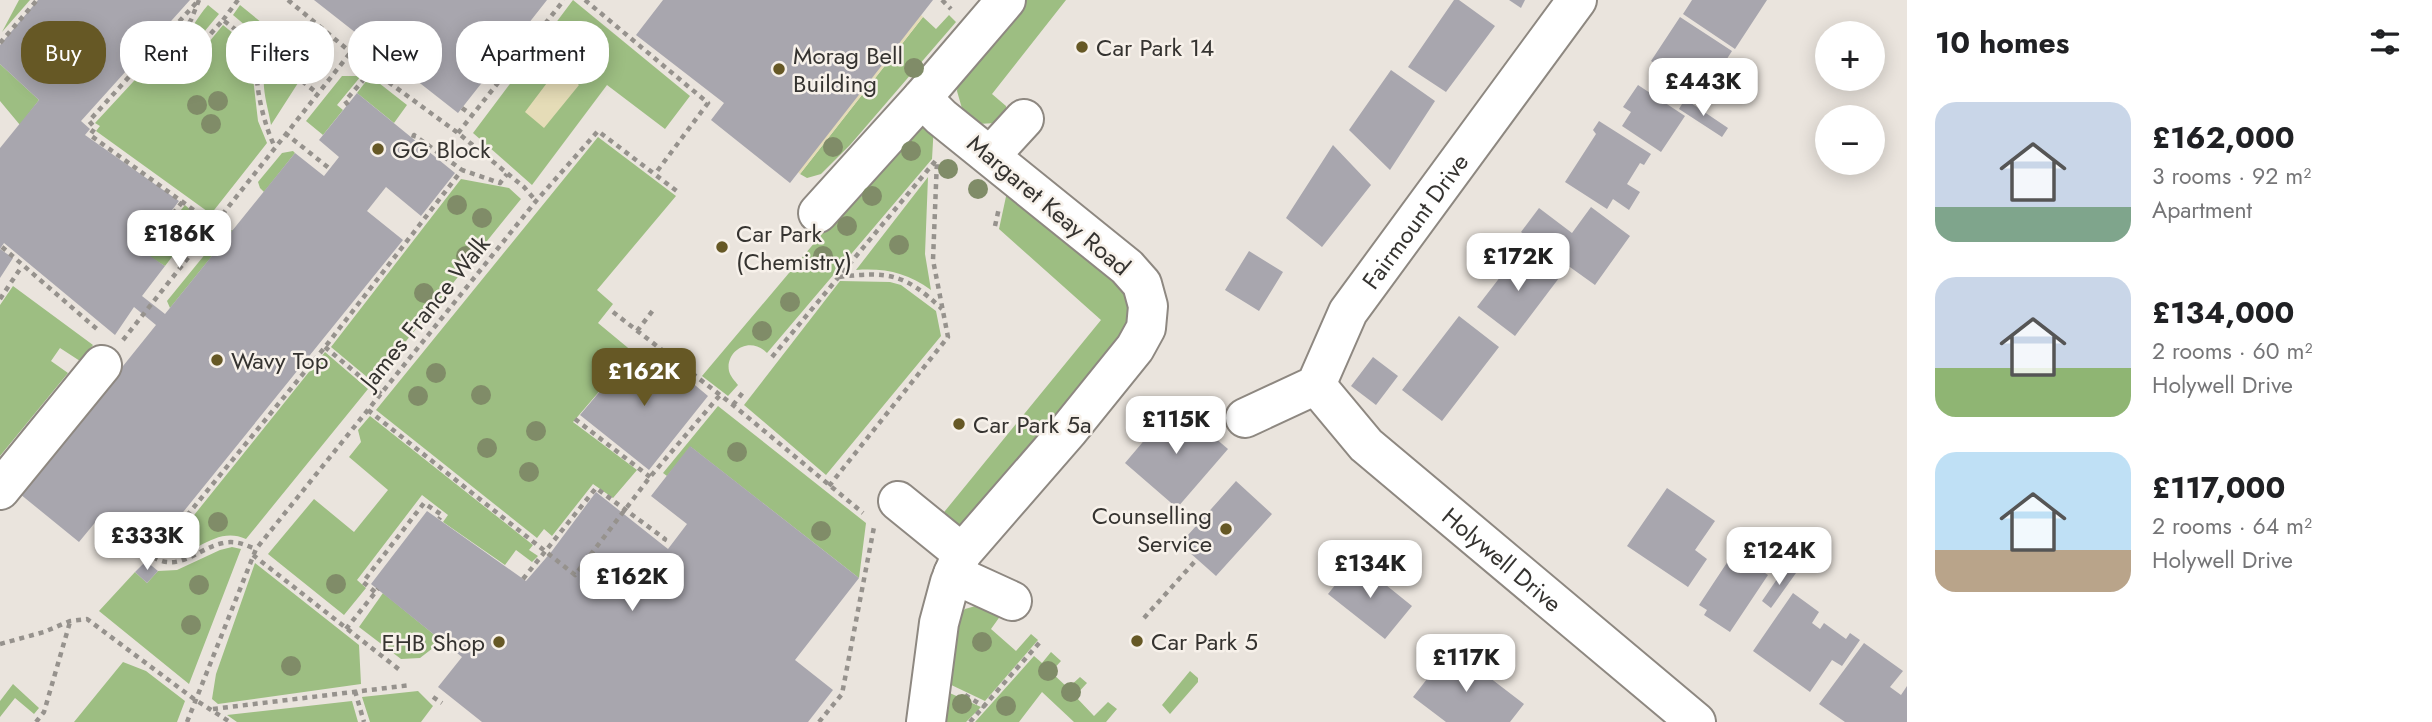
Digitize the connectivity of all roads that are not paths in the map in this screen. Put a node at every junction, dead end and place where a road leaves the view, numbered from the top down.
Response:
1 (1006, 0) edge
2 (1577, 0) edge
3 (922, 98) junction
4 (1024, 119) dead end
5 (992, 155) junction
6 (818, 213) dead end
7 (95, 363) road end
8 (1316, 385) junction
9 (1245, 418) dead end
10 (0, 490) edge
11 (883, 515) road end
12 (958, 564) junction
13 (1012, 601) dead end
14 (926, 722) edge
15 (1696, 722) edge

1 - 3 street
2 - 8 street, Fairmount Drive
3 - 5 street, Margaret Keay Road
3 - 6 street
4 - 5 street
5 - 12 street, Margaret Keay Road
7 - 10 street
8 - 9 street
8 - 15 street, Holywell Drive
11 - 12 street
12 - 13 street
12 - 14 street, Margaret Keay Road

